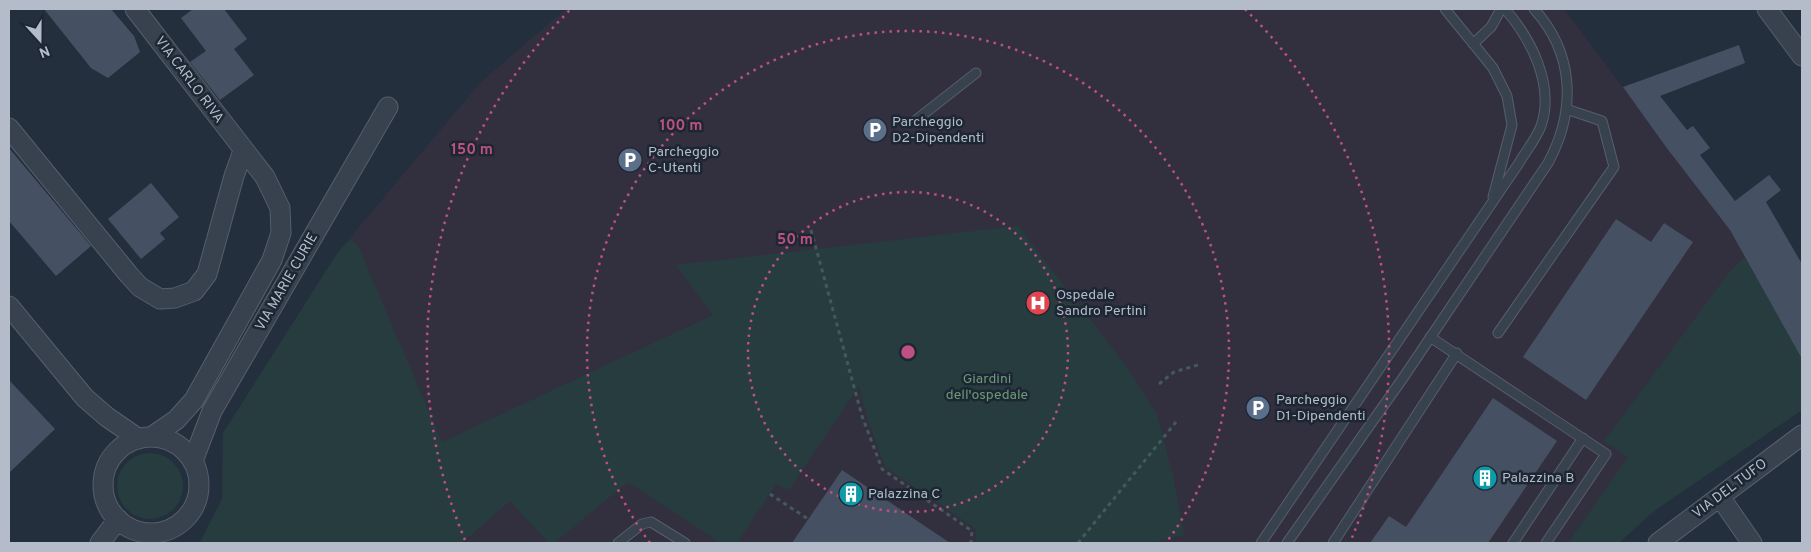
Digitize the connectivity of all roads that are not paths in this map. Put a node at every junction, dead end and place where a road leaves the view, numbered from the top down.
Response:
1 (135, 9) edge
2 (1445, 9) edge
3 (1501, 9) edge
4 (1505, 9) edge
5 (1534, 9) edge
6 (1767, 9) edge
7 (1454, 13) edge
8 (1473, 44) junction
9 (1802, 56) edge
10 (976, 73) dead end
11 (388, 107) dead end
12 (1566, 109) junction
13 (916, 120) dead end
14 (9, 128) edge
15 (243, 151) junction
16 (1491, 204) junction
17 (9, 306) edge
18 (1498, 333) dead end
19 (1430, 337) junction
20 (1457, 353) junction
21 (1802, 435) edge
22 (145, 438) junction
23 (1582, 438) junction
24 (193, 460) junction
25 (1720, 497) junction
26 (118, 520) junction
27 (168, 537) edge
28 (100, 543) edge
29 (618, 543) edge
30 (685, 543) edge
31 (1260, 543) edge
32 (1287, 543) edge
33 (1333, 543) edge
34 (1513, 543) edge
35 (1546, 543) edge
36 (1658, 543) edge
37 (1752, 543) edge

1 - 15 street, VIA CARLO RIVA
2 - 7 lane
3 - 8 lane
4 - 16 lane
5 - 12 lane
6 - 9 street
7 - 8 lane
8 - 16 lane
10 - 13 lane
11 - 24 street, VIA MARIE CURIE
12 - 18 lane
12 - 19 lane
14 - 15 street
15 - 22 street, VIA CARLO RIVA
16 - 31 lane
17 - 22 street
19 - 20 lane
19 - 32 lane
20 - 23 lane
20 - 33 lane
21 - 25 street, VIA DEL TUFO
22 - 24 street
22 - 26 street
23 - 34 lane
23 - 35 lane
24 - 27 street
25 - 36 street, VIA DEL TUFO
25 - 37 street
26 - 27 street
26 - 28 street
29 - 30 lane

